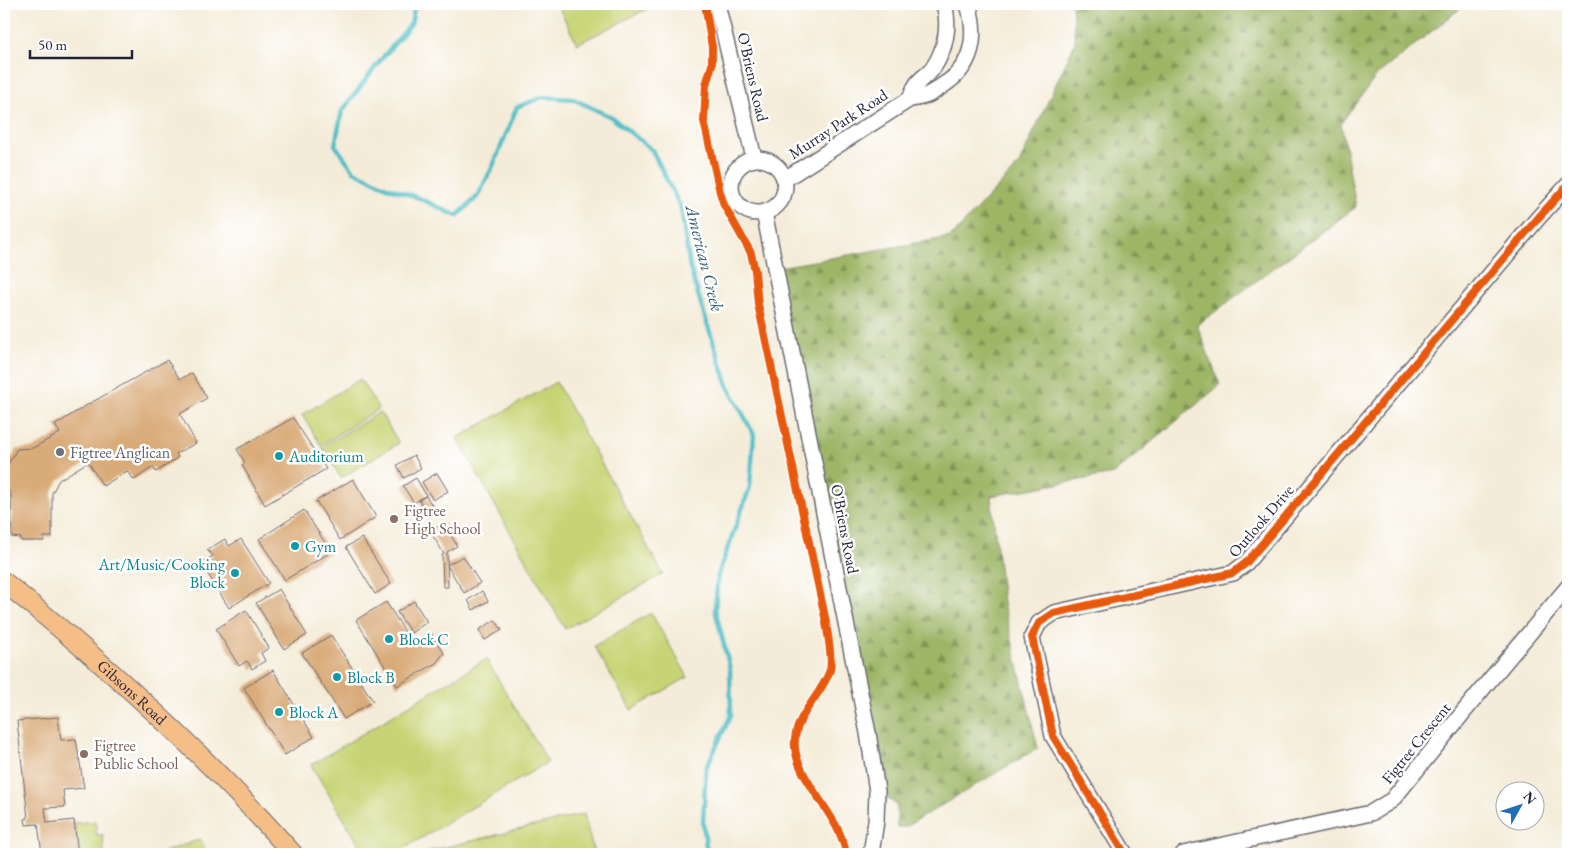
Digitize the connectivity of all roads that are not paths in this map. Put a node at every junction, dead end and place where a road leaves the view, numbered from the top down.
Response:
1 (718, 4) edge
2 (944, 4) edge
3 (968, 4) edge
4 (910, 99) junction
5 (754, 158) junction
6 (785, 179) junction
7 (1568, 185) edge
8 (764, 212) junction
9 (4, 582) edge
10 (1568, 587) edge
11 (293, 854) edge
12 (871, 854) edge
13 (1125, 854) edge
14 (1182, 854) edge

1 - 5 street, O'Briens Road
2 - 4 street, Murray Park Road
3 - 4 street, Murray Park Road
4 - 6 street, Murray Park Road
5 - 6 street
5 - 8 street
6 - 8 street
7 - 13 street, Outlook Drive
8 - 12 street, O'Briens Road
9 - 11 main road, Gibsons Road
10 - 14 street, Figtree Crescent

